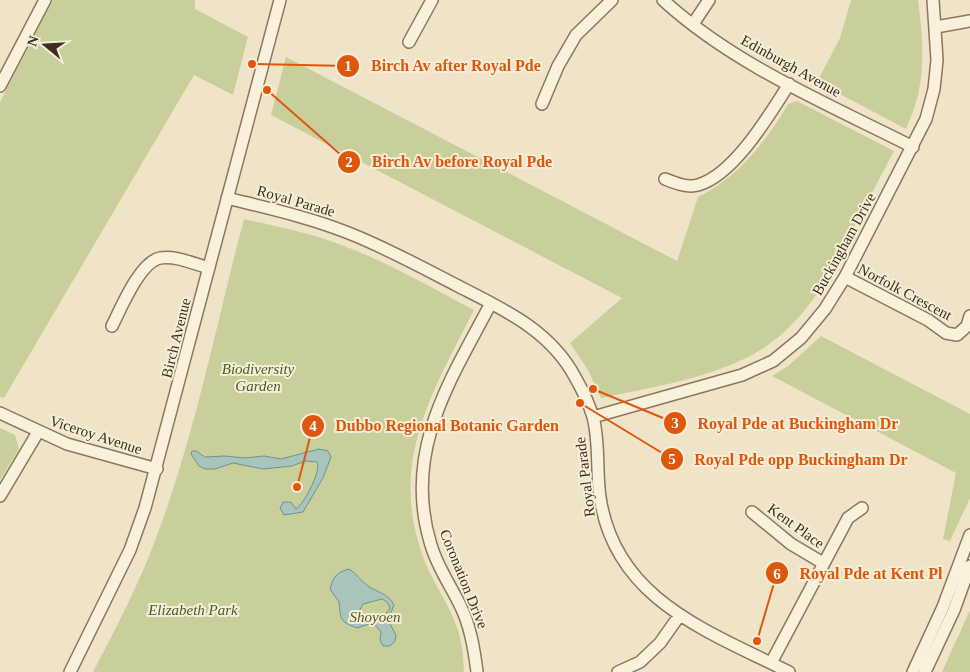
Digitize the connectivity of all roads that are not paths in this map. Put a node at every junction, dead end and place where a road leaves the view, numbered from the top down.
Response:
1 (45, 0) edge
2 (280, 0) edge
3 (432, 0) edge
4 (612, 0) edge
5 (663, 0) edge
6 (709, 0) edge
7 (933, 0) edge
8 (970, 21) edge
9 (693, 24) junction
10 (936, 27) junction
11 (409, 42) dead end
12 (789, 84) junction
13 (0, 86) edge
14 (542, 104) dead end
15 (913, 147) junction
16 (665, 179) dead end
17 (227, 198) junction
18 (209, 268) junction
19 (845, 277) junction
20 (491, 303) junction
21 (970, 316) edge
22 (112, 326) dead end
23 (0, 413) edge
24 (593, 417) junction
25 (38, 432) junction
26 (157, 469) junction
27 (0, 496) edge
28 (862, 508) dead end
29 (752, 512) dead end
30 (970, 535) edge
31 (823, 563) junction
32 (970, 566) edge
33 (679, 616) junction
34 (771, 663) junction
35 (70, 672) edge
36 (477, 672) edge
37 (618, 672) edge
38 (789, 672) edge
39 (913, 672) edge
40 (925, 672) edge

1 - 13 street
2 - 17 street, Birch Avenue
3 - 11 street
4 - 14 street
5 - 9 street, Edinburgh Avenue
6 - 9 street
7 - 10 street, Buckingham Drive
8 - 10 street
9 - 12 street, Edinburgh Avenue
10 - 15 street, Buckingham Drive
12 - 15 street, Edinburgh Avenue
12 - 16 street
15 - 19 street, Buckingham Drive
17 - 18 street, Birch Avenue
17 - 20 street, Royal Parade
18 - 22 street
18 - 26 street, Birch Avenue
19 - 21 street, Norfolk Crescent
19 - 24 street, Buckingham Drive
20 - 24 street, Royal Parade
20 - 36 street, Coronation Drive
23 - 25 street, Viceroy Avenue
24 - 33 street, Royal Parade
25 - 26 street, Viceroy Avenue
25 - 27 street
26 - 35 street, Birch Avenue
28 - 31 street, Kent Place
29 - 31 street, Kent Place
30 - 39 street
31 - 34 street, Kent Place
32 - 40 street
33 - 34 street, Royal Parade
33 - 37 street
34 - 38 street, Royal Parade

